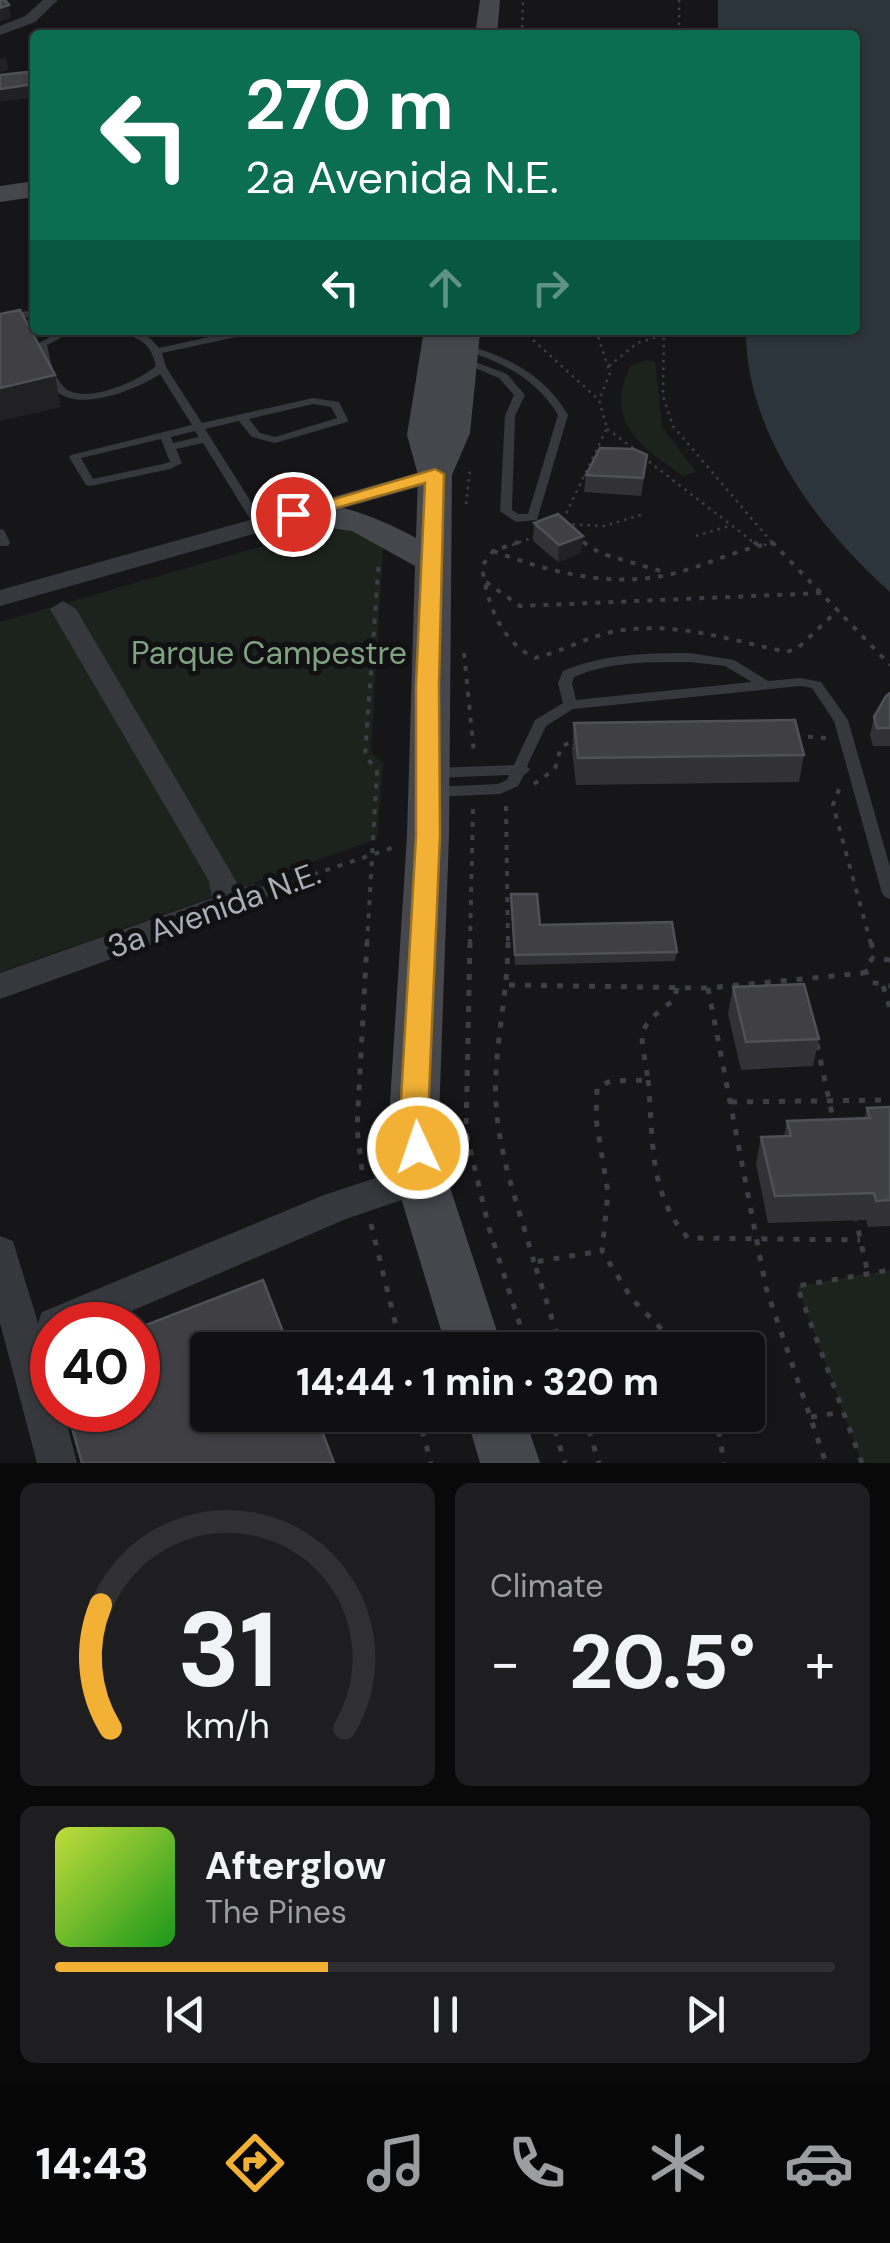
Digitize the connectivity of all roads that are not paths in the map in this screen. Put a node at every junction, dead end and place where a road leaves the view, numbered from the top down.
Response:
1 (51, 0) edge
2 (490, 0) edge
3 (487, 30) edge
4 (2, 31) edge
5 (30, 76) edge
6 (0, 80) edge
7 (30, 189) edge
8 (0, 194) edge
9 (30, 199) edge
10 (0, 204) edge
11 (30, 314) edge
12 (0, 318) edge
13 (61, 335) edge
14 (142, 335) edge
15 (232, 335) edge
16 (450, 345) edge
17 (158, 351) junction
18 (161, 367) junction
19 (548, 393) junction
20 (520, 394) junction
21 (242, 417) junction
22 (199, 426) junction
23 (164, 434) junction
24 (206, 439) junction
25 (172, 447) junction
26 (435, 474) junction
27 (293, 514) junction
28 (259, 524) junction
29 (431, 560) junction
30 (0, 598) edge
31 (63, 608) dead end
32 (765, 686) junction
33 (570, 705) junction
34 (429, 801) junction
35 (890, 893) edge
36 (0, 986) edge
37 (421, 1178) junction
38 (0, 1253) edge
39 (111, 1302) edge
40 (30, 1330) edge
41 (469, 1332) edge
42 (51, 1432) edge
43 (501, 1432) edge
44 (57, 1463) edge
45 (510, 1463) edge

1 - 4 street
2 - 3 street
5 - 6 street
7 - 8 street
9 - 10 street
11 - 12 lane
13 - 18 lane
14 - 17 lane
15 - 17 lane
16 - 19 lane
16 - 20 lane
16 - 26 street
17 - 18 lane
18 - 22 lane
19 - 20 lane
19 - 20 lane
21 - 21 lane
21 - 22 lane
22 - 23 lane
22 - 24 lane
23 - 25 lane
23 - 25 lane
24 - 25 lane
24 - 28 lane
26 - 27 street
26 - 29 street
27 - 28 street
27 - 29 street
28 - 30 street
29 - 34 street
31 - 36 street, 3a Avenida N.E.
32 - 33 lane
32 - 33 lane
32 - 35 lane
33 - 34 lane
34 - 37 street
37 - 39 street
37 - 41 street
38 - 40 street
42 - 44 street
43 - 45 street

